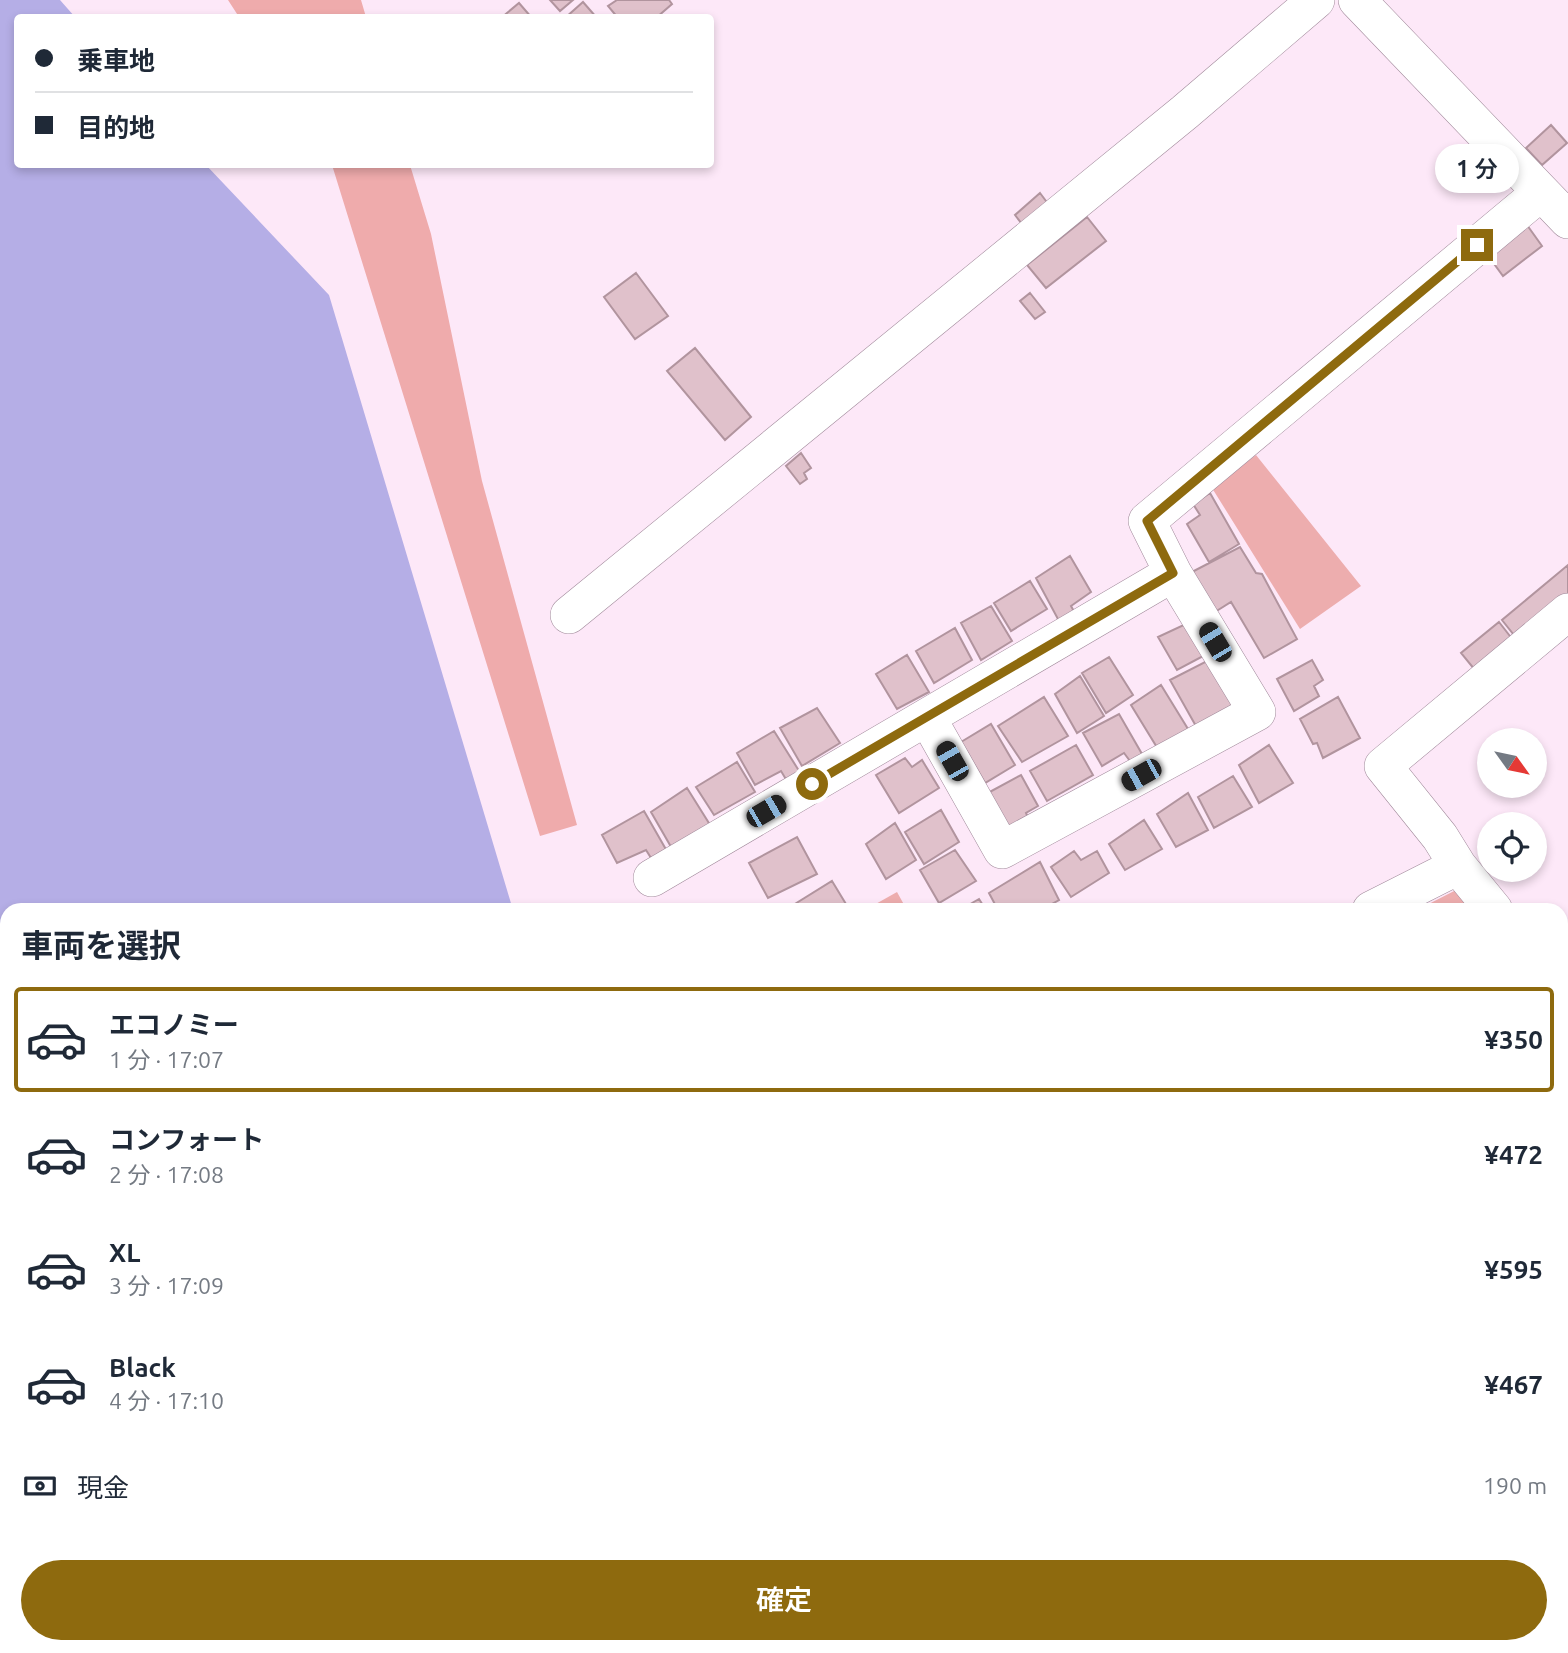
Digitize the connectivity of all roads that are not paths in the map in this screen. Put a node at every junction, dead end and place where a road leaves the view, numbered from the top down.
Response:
1 (1315, 0) edge
2 (1357, 0) edge
3 (1540, 192) junction
4 (1568, 220) edge
5 (1173, 573) junction
6 (1568, 612) edge
7 (569, 615) dead end
8 (927, 717) junction
9 (1458, 866) junction
10 (652, 878) dead end
11 (1385, 903) edge
12 (1488, 903) edge

1 - 7 street
2 - 3 street
3 - 4 street
3 - 5 street
5 - 8 street
5 - 8 street
6 - 9 street
8 - 10 street
9 - 11 street
9 - 12 street

